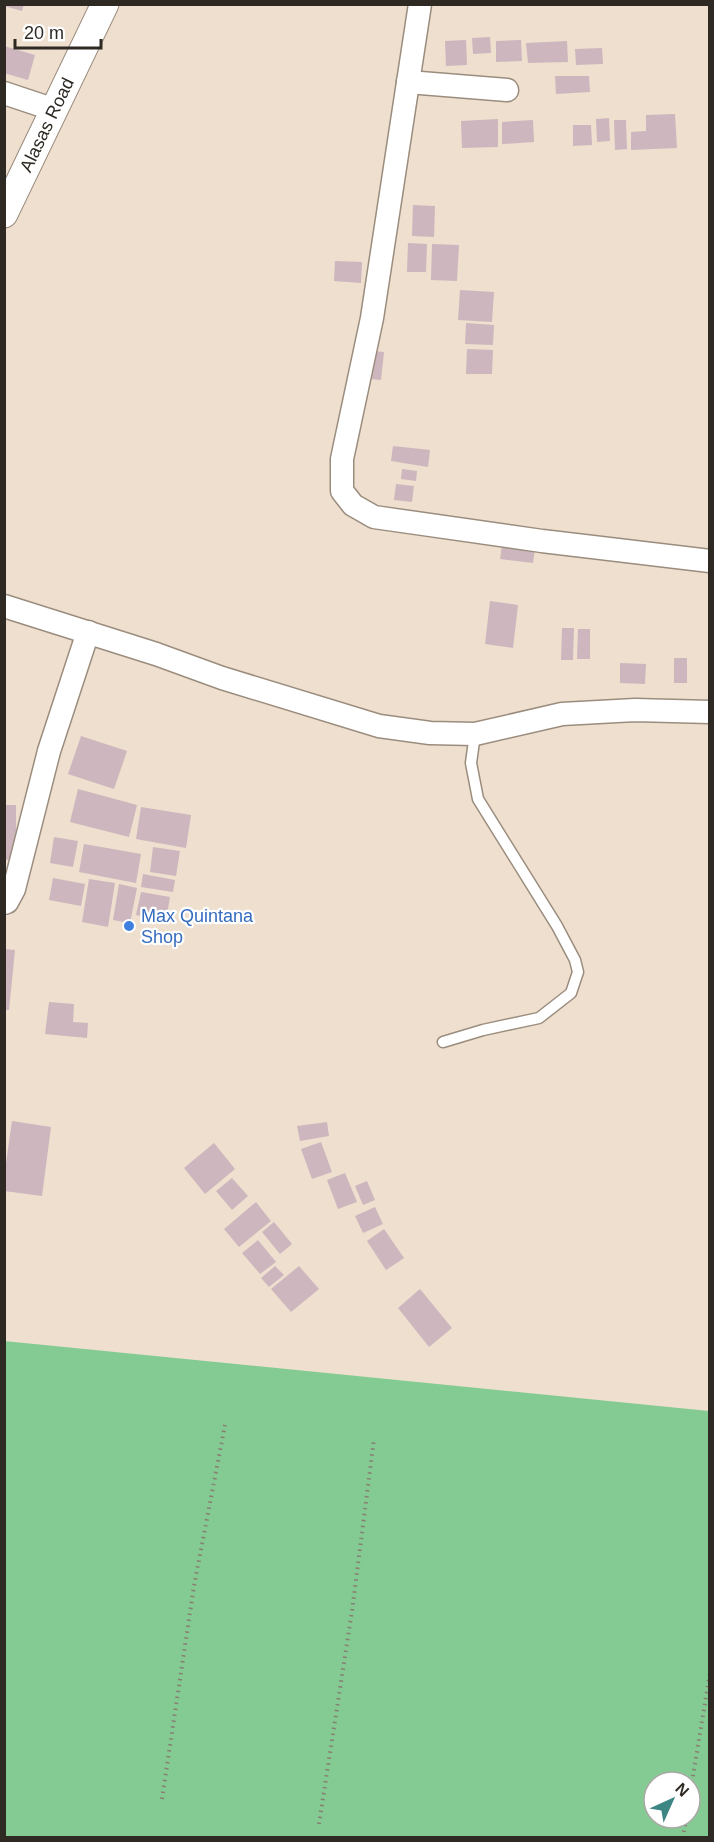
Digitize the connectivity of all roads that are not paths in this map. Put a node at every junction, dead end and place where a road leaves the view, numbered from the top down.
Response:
1 (105, 4) edge
2 (420, 4) edge
3 (408, 82) junction
4 (507, 90) dead end
5 (4, 93) edge
6 (55, 110) junction
7 (4, 214) edge
8 (710, 561) edge
9 (4, 606) edge
10 (88, 632) junction
11 (710, 712) edge
12 (475, 734) junction
13 (4, 903) edge
14 (443, 1042) dead end

1 - 6 street, Alasas Road
2 - 3 street
3 - 4 street
3 - 8 street
5 - 6 street
6 - 7 street, Alasas Road
9 - 10 street
10 - 12 street
10 - 13 street
11 - 12 street
12 - 14 lane

